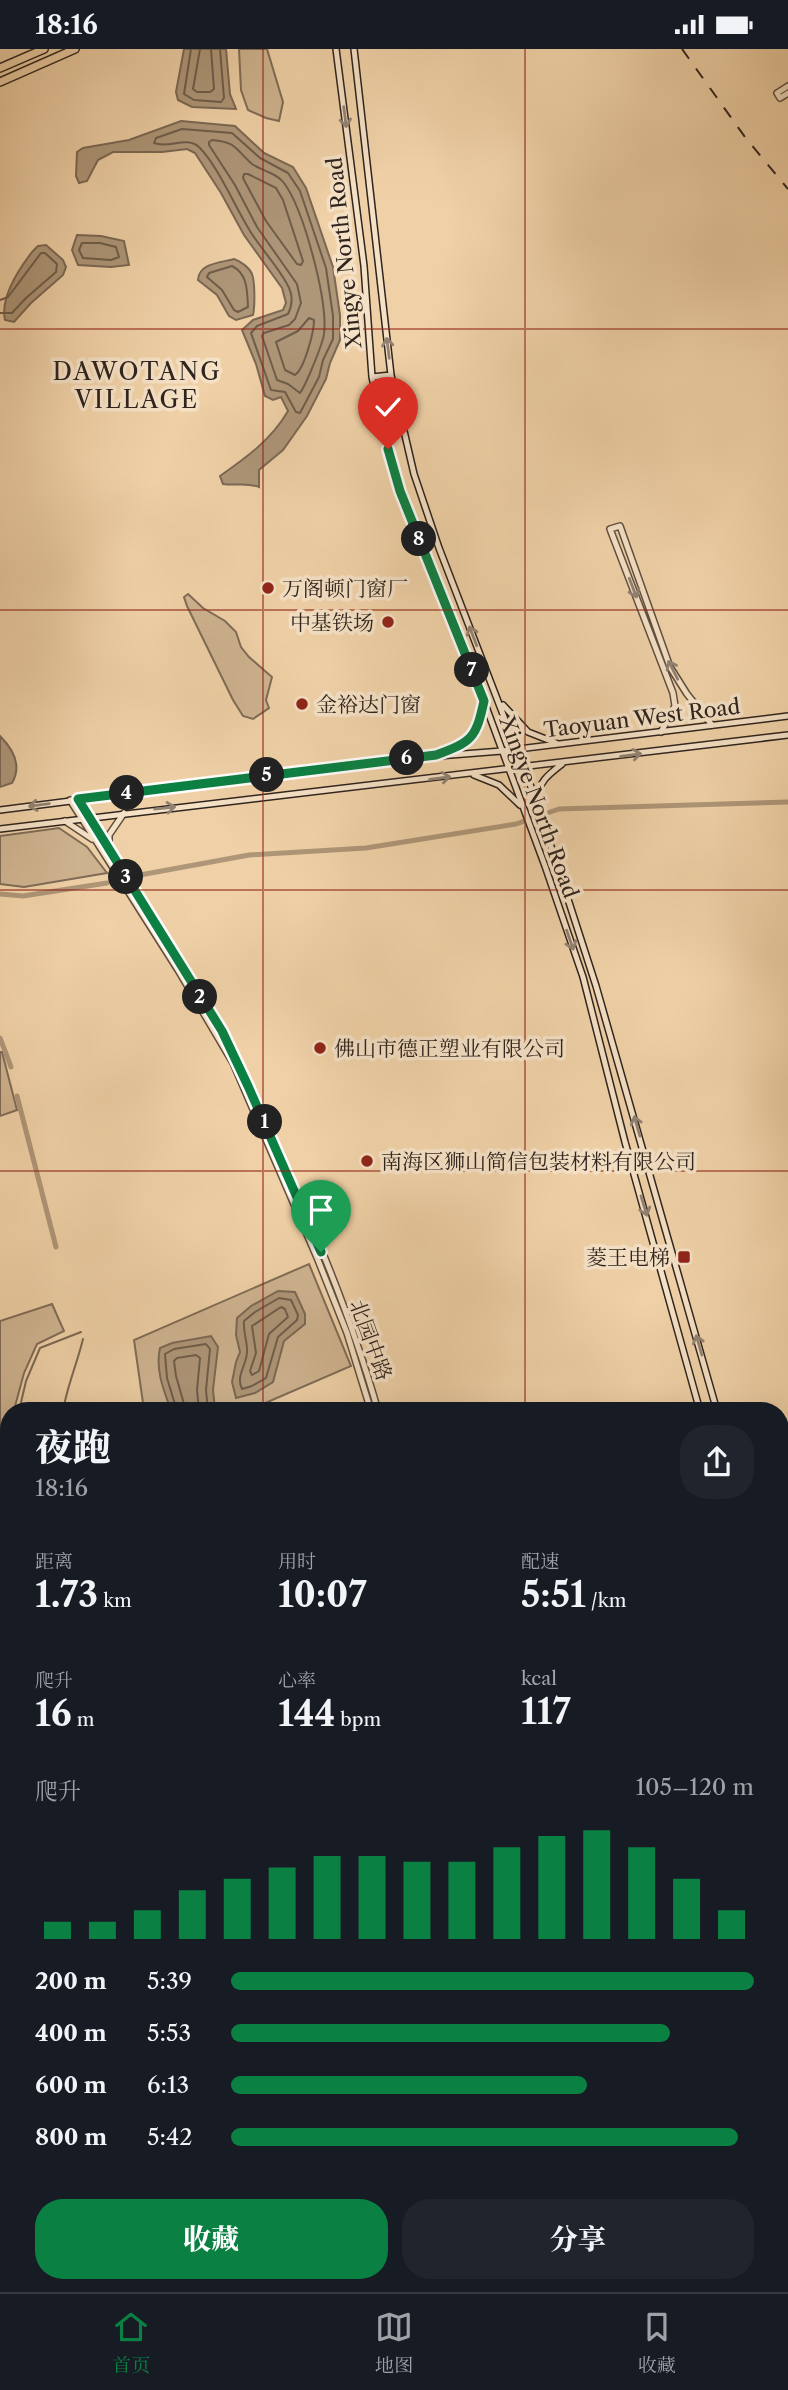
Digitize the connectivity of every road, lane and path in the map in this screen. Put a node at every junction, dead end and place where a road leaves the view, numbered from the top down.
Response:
1 (44, 49) edge
2 (75, 49) edge
3 (336, 49) edge
4 (354, 49) edge
5 (0, 68) edge
6 (0, 82) edge
7 (788, 86) edge
8 (788, 93) edge
9 (391, 375) junction
10 (372, 377) junction
11 (498, 699) junction
12 (484, 701) junction
13 (788, 716) edge
14 (712, 725) junction
15 (661, 732) junction
16 (788, 735) edge
17 (559, 744) junction
18 (517, 749) junction
19 (502, 751) junction
20 (436, 755) junction
21 (564, 763) junction
22 (524, 768) junction
23 (509, 769) junction
24 (471, 774) junction
25 (78, 799) junction
26 (71, 800) junction
27 (537, 803) junction
28 (524, 809) junction
29 (0, 810) edge
30 (124, 813) junction
31 (89, 817) junction
32 (82, 818) junction
33 (63, 820) junction
34 (0, 829) edge
35 (99, 844) junction
36 (109, 850) junction
37 (368, 1402) edge
38 (375, 1402) edge
39 (697, 1402) edge
40 (714, 1402) edge

1 - 5 highway
2 - 6 highway
3 -> 10 main road, Xingye North Road
9 -> 4 main road, Xingye North Road
7 - 8 main road
9 - 10 main road
11 -> 9 main road, Xingye North Road
10 - 12 main road, Xingye North Road
11 - 17 main road
11 - 18 main road, Xingye North Road
12 - 19 main road, Xingye North Road
12 - 20 main road
13 - 14 main road, Taoyuan West Road
14 - 15 main road, Taoyuan West Road
14 -> 15 main road
15 - 17 main road, Taoyuan West Road
21 -> 16 main road, Taoyuan West Road
17 - 18 main road, Taoyuan West Road
18 - 19 main road, Taoyuan West Road
18 - 22 main road, Xingye North Road
19 - 20 main road, Taoyuan West Road
19 - 23 main road, Xingye North Road
20 - 25 main road, Taoyuan West Road
21 - 22 main road, Taoyuan West Road
21 - 27 main road
22 - 23 main road, Taoyuan West Road
22 - 27 main road, Xingye North Road
23 - 24 main road, Taoyuan West Road
23 - 28 main road, Xingye North Road
24 - 28 main road
30 -> 24 main road, Taoyuan West Road
25 - 26 main road, Taoyuan West Road
25 - 31 main road, 北园中路
26 -> 29 main road, Taoyuan West Road
26 - 32 main road, 北园中路
40 -> 27 main road, Xingye North Road
28 -> 39 main road, Xingye North Road
30 - 31 main road, Taoyuan West Road
30 - 36 main road
31 - 32 main road, Taoyuan West Road
31 - 36 main road, 北园中路
32 - 33 main road, Taoyuan West Road
32 - 35 main road, 北园中路
33 - 34 main road, Taoyuan West Road
33 - 35 main road
35 - 37 main road, 北园中路
36 - 38 main road, 北园中路

